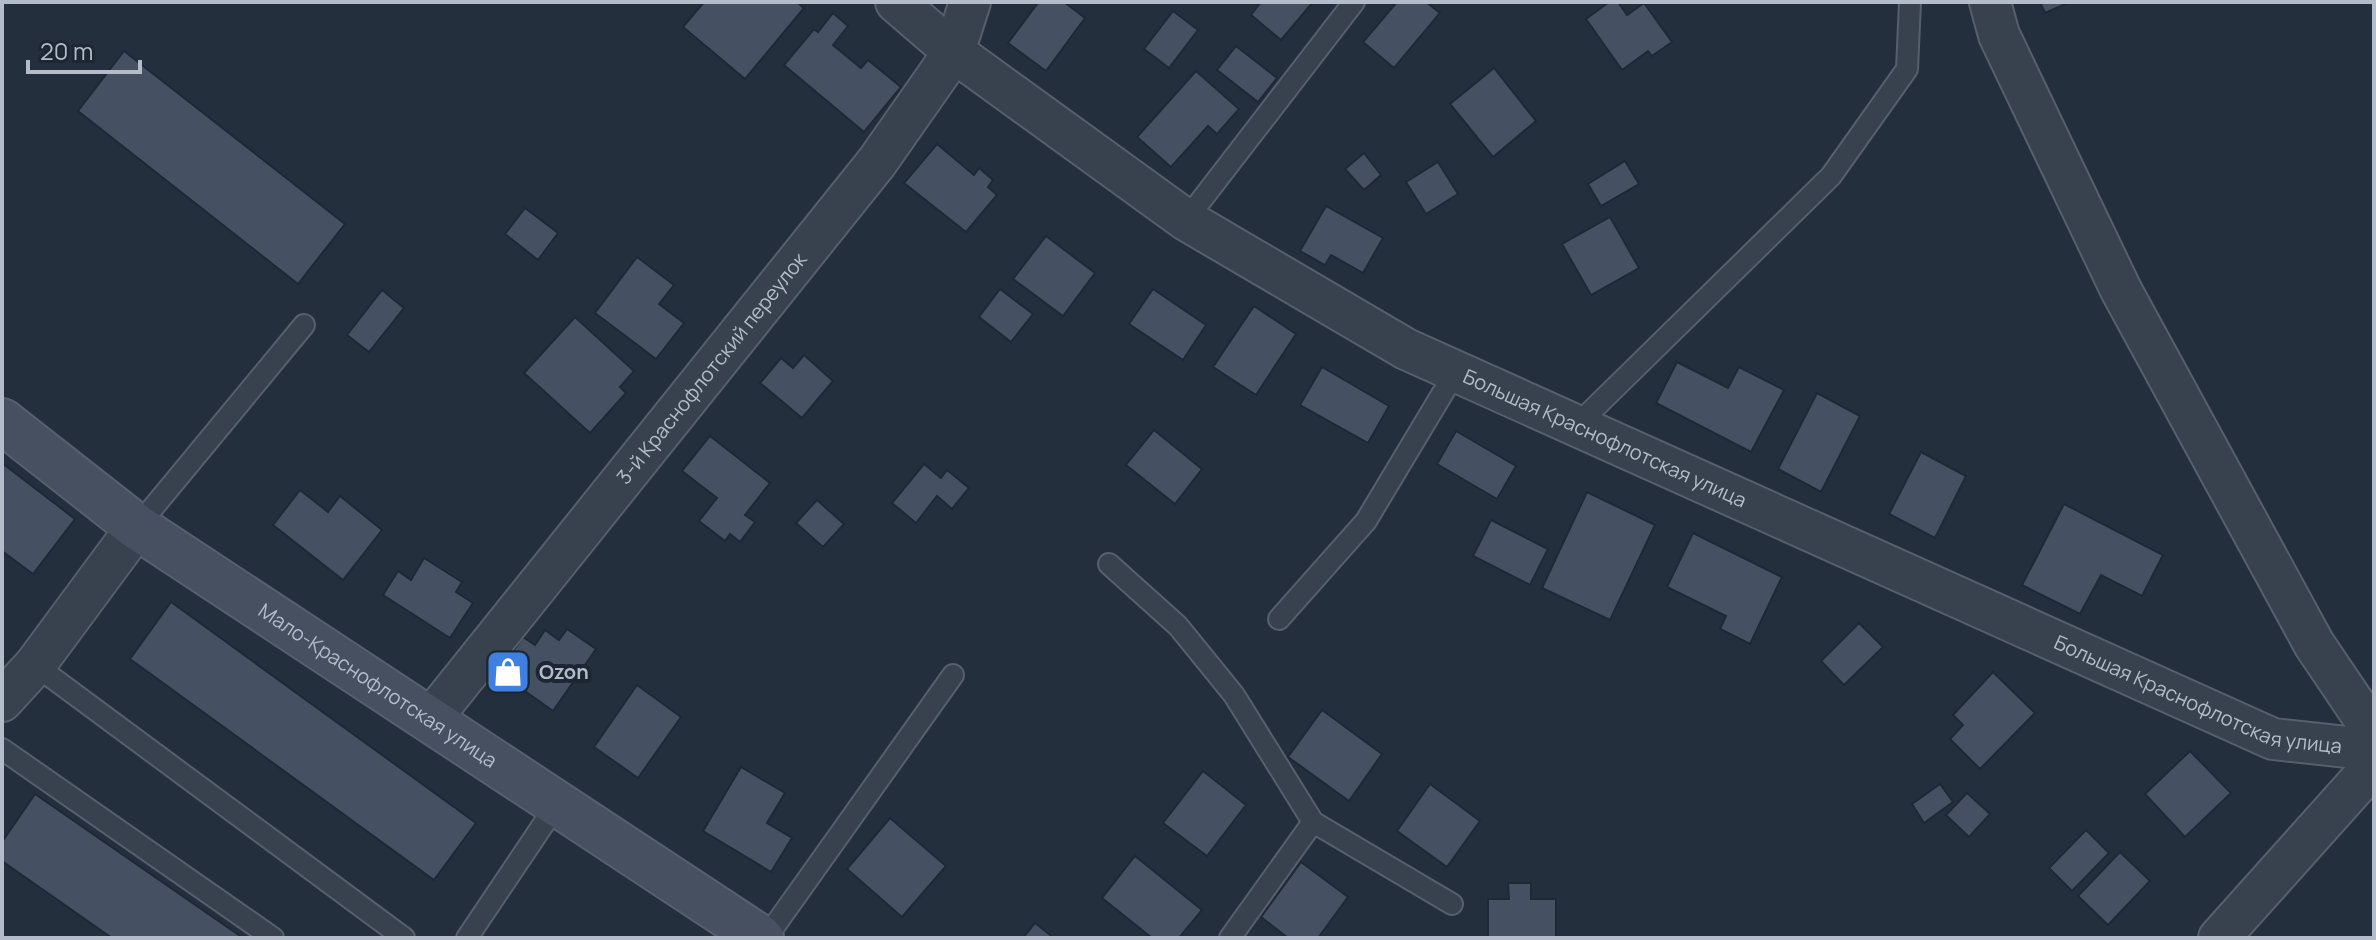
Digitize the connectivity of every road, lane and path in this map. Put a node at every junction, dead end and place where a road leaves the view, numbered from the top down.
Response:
1 (896, 2) edge
2 (970, 2) edge
3 (1354, 2) edge
4 (1910, 2) edge
5 (1994, 19) edge
6 (954, 52) junction
7 (1186, 220) junction
8 (304, 325) dead end
9 (1456, 371) junction
10 (2, 421) edge
11 (1576, 426) junction
12 (137, 527) junction
13 (1109, 564) dead end
14 (1279, 619) dead end
15 (35, 665) junction
16 (953, 675) dead end
17 (2, 701) edge
18 (429, 721) junction
19 (2374, 733) edge
20 (2, 749) edge
21 (2374, 750) edge
22 (2374, 765) edge
23 (557, 804) junction
24 (1313, 822) junction
25 (1452, 904) dead end
26 (273, 938) edge
27 (404, 938) edge
28 (467, 938) edge
29 (764, 938) edge
30 (1230, 938) edge
31 (2219, 938) edge

1 - 6 street, Большая Краснофлотская улица
2 - 6 street, 3-й Краснофлотский переулок
3 - 7 lane
4 - 11 lane
5 - 19 street
6 - 7 street, Большая Краснофлотская улица
6 - 18 street, 3-й Краснофлотский переулок
7 - 9 street, Большая Краснофлотская улица
8 - 12 lane
9 - 11 street, Большая Краснофлотская улица
9 - 14 lane
10 - 12 street, Мало-Краснофлотская улица
11 - 21 street, Большая Краснофлотская улица
12 - 15 street
12 - 18 street, Мало-Краснофлотская улица
13 - 24 lane
15 - 17 street
15 - 27 lane
16 - 29 lane
18 - 23 street, Мало-Краснофлотская улица
20 - 26 lane
22 - 31 street
23 - 28 lane
23 - 29 street, Мало-Краснофлотская улица
24 - 25 lane
24 - 30 lane

